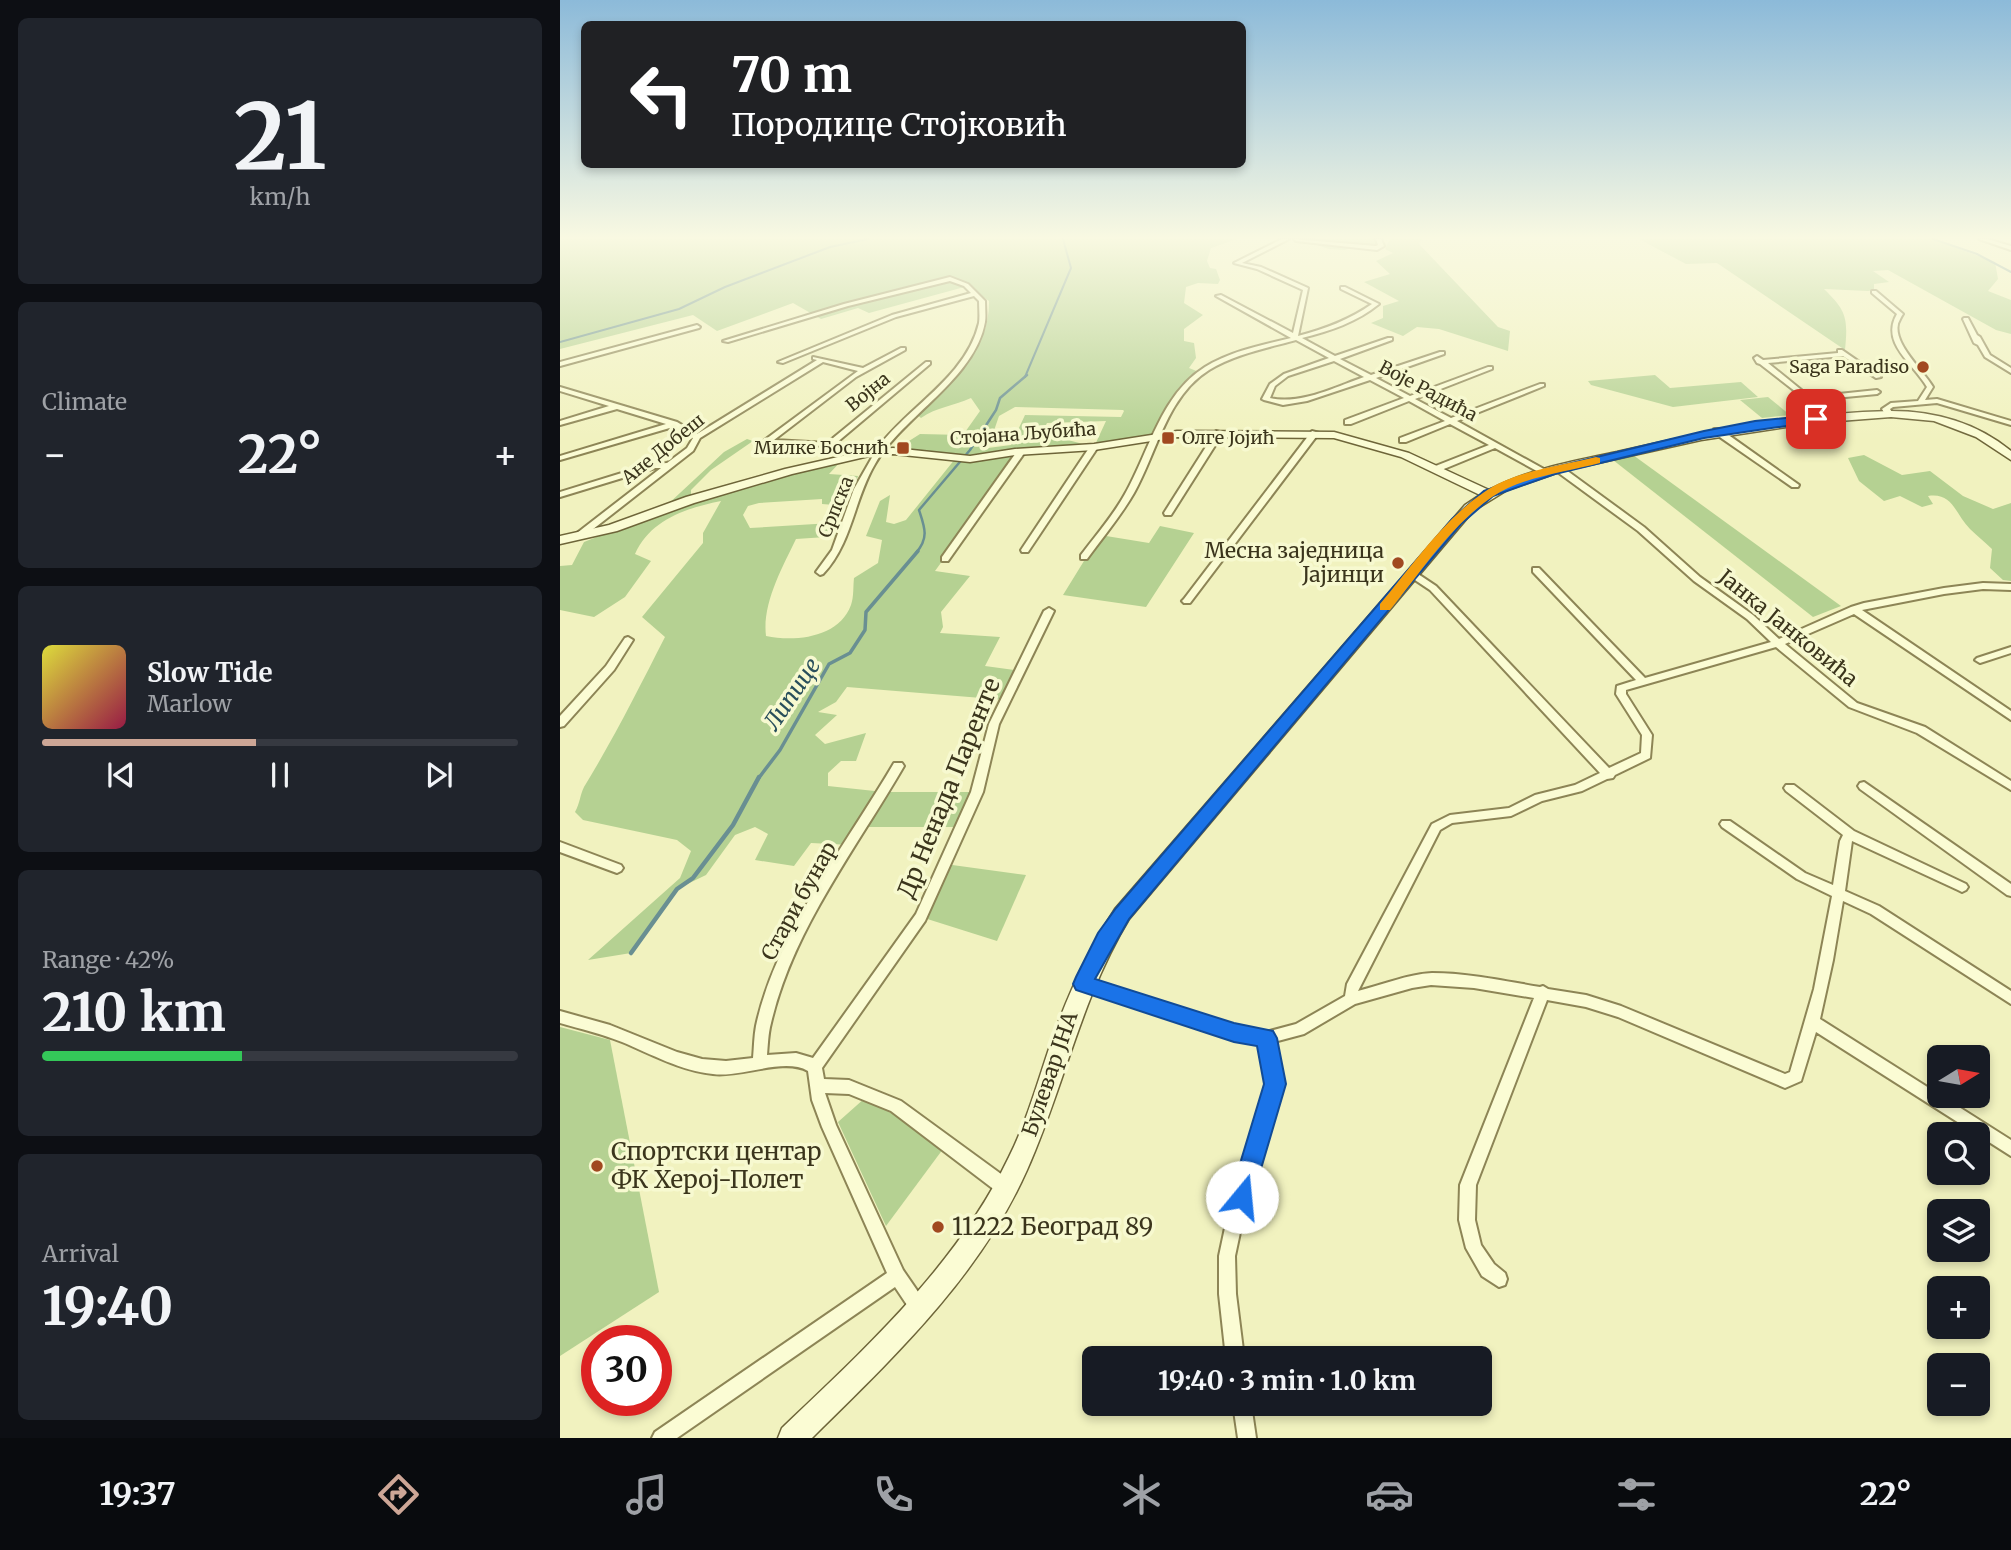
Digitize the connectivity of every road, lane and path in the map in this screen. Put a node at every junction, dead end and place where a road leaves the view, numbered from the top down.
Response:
1 (846, 306) edge
2 (930, 306) edge
3 (983, 306) edge
4 (1238, 306) edge
5 (1302, 306) edge
6 (1372, 306) edge
7 (1891, 306) edge
8 (1966, 319) dead end
9 (697, 327) dead end
10 (1295, 337) junction
11 (1977, 337) dead end
12 (1390, 339) dead end
13 (726, 341) dead end
14 (903, 349) dead end
15 (1442, 353) dead end
16 (801, 354) junction
17 (1987, 356) junction
18 (1333, 358) junction
19 (822, 360) junction
20 (781, 362) dead end
21 (928, 363) dead end
22 (1482, 363) dead end
23 (560, 364) edge
24 (863, 370) junction
25 (2011, 372) edge
26 (1370, 377) junction
27 (1878, 377) dead end
28 (1542, 385) dead end
29 (561, 390) edge
30 (1877, 392) dead end
31 (1409, 399) junction
32 (1808, 399) junction
33 (1921, 401) junction
34 (619, 406) junction
35 (1889, 414) junction
36 (1832, 418) junction
37 (1451, 421) junction
38 (1348, 422) dead end
39 (560, 423) edge
40 (2011, 423) edge
41 (674, 424) junction
42 (1717, 431) junction
43 (1219, 433) junction
44 (1315, 433) junction
45 (1157, 436) junction
46 (697, 438) junction
47 (1403, 440) dead end
48 (1495, 444) junction
49 (828, 446) junction
50 (1094, 447) junction
51 (879, 452) junction
52 (1021, 452) junction
53 (2011, 457) edge
54 (560, 458) edge
55 (670, 465) junction
56 (1436, 469) junction
57 (1553, 471) junction
58 (1795, 485) dead end
59 (1489, 494) junction
60 (560, 495) edge
61 (1168, 513) dead end
62 (580, 535) junction
63 (560, 540) edge
64 (1025, 550) dead end
65 (1084, 557) dead end
66 (945, 559) dead end
67 (1536, 570) dead end
68 (820, 572) dead end
69 (1412, 574) junction
70 (2011, 587) edge
71 (1187, 601) dead end
72 (1854, 609) junction
73 (1049, 611) dead end
74 (628, 640) dead end
75 (1779, 643) junction
76 (2011, 650) edge
77 (1980, 660) dead end
78 (1642, 680) junction
79 (2011, 716) edge
80 (560, 723) edge
81 (898, 766) dead end
82 (1609, 775) junction
83 (1864, 786) dead end
84 (2011, 786) edge
85 (1790, 788) dead end
86 (1726, 824) dead end
87 (1850, 834) junction
88 (560, 847) edge
89 (617, 868) dead end
90 (1962, 887) dead end
91 (2011, 891) edge
92 (1839, 895) junction
93 (1083, 984) junction
94 (1543, 992) junction
95 (2011, 998) edge
96 (1351, 999) junction
97 (560, 1017) edge
98 (1812, 1022) junction
99 (1266, 1038) junction
100 (759, 1064) junction
101 (815, 1066) junction
102 (817, 1086) junction
103 (2011, 1149) edge
104 (1006, 1188) junction
105 (897, 1276) junction
106 (1500, 1279) dead end
107 (919, 1308) junction
108 (1233, 1346) edge
109 (1244, 1416) edge
110 (661, 1438) edge
111 (792, 1438) edge
112 (1247, 1438) edge

1 - 13 street
2 - 16 street
3 - 51 street, Српска
4 - 10 street, Воје Радића
5 - 10 street
6 - 10 street
7 - 33 street
8 - 17 street
9 - 23 street
10 - 18 street, Воје Радића
10 - 45 street
11 - 17 street
12 - 18 street
14 - 24 street
15 - 26 street
16 - 19 street
16 - 20 street
17 - 25 street
18 - 26 street, Воје Радића
18 - 26 street
19 - 24 street
19 - 46 street, Ане Добеш
21 - 49 street, Војна
22 - 31 street
24 - 49 street
26 - 31 street, Воје Радића
27 - 32 street
28 - 37 street
29 - 34 street
30 - 32 street
31 - 37 street, Воје Радића
31 - 38 street
32 - 36 street
33 - 35 street
33 - 40 street
34 - 39 street
34 - 41 street
35 - 36 main road, Булевар ЈНА
35 - 53 main road, Булевар ЈНА
36 - 42 main road, Булевар ЈНА
37 - 47 street
37 - 48 street, Воје Радића
41 - 46 street
41 - 54 street
42 - 57 main road, Булевар ЈНА
42 - 58 street
43 - 44 main road, Стојана Љубића
43 - 45 main road, Стојана Љубића
43 - 61 street
44 - 56 main road, Стојана Љубића
44 - 71 street
45 - 50 main road, Стојана Љубића
45 - 65 street
46 - 55 street, Ане Добеш
48 - 56 street
48 - 57 street, Воје Радића
49 - 51 street
50 - 52 main road, Стојана Љубића
50 - 64 street
51 - 52 main road, Стојана Љубића
51 - 62 main road, Стојана Љубића
51 - 68 street, Српска
52 - 66 street
55 - 60 street
55 - 62 street, Ане Добеш
56 - 59 main road, Стојана Љубића
57 - 59 main road, Булевар ЈНА
57 - 75 street, Јанка Јанковића
59 - 69 main road, Булевар ЈНА
62 - 63 main road, Стојана Љубића
67 - 78 street
69 - 82 street
69 - 93 main road, Булевар ЈНА
70 - 72 street
72 - 75 street
72 - 79 street
73 - 101 street, Др Ненада Паренте
74 - 80 street
75 - 78 street
75 - 84 street, Јанка Јанковића
76 - 77 street
78 - 82 street
81 - 100 street, Стари бунар
82 - 96 street
83 - 91 street
85 - 87 street
86 - 92 street
87 - 90 street
87 - 92 street
88 - 89 street
92 - 95 street
92 - 98 street
93 - 99 street
93 - 104 main road, Булевар ЈНА
94 - 96 street
94 - 98 street
94 - 106 street
96 - 99 street
97 - 100 street
98 - 103 street
99 - 108 street
100 - 101 street
101 - 102 street
102 - 104 street
102 - 105 street
104 - 107 main road, Булевар ЈНА
105 - 107 street
105 - 110 street
107 - 111 main road, Булевар ЈНА
109 - 112 street

